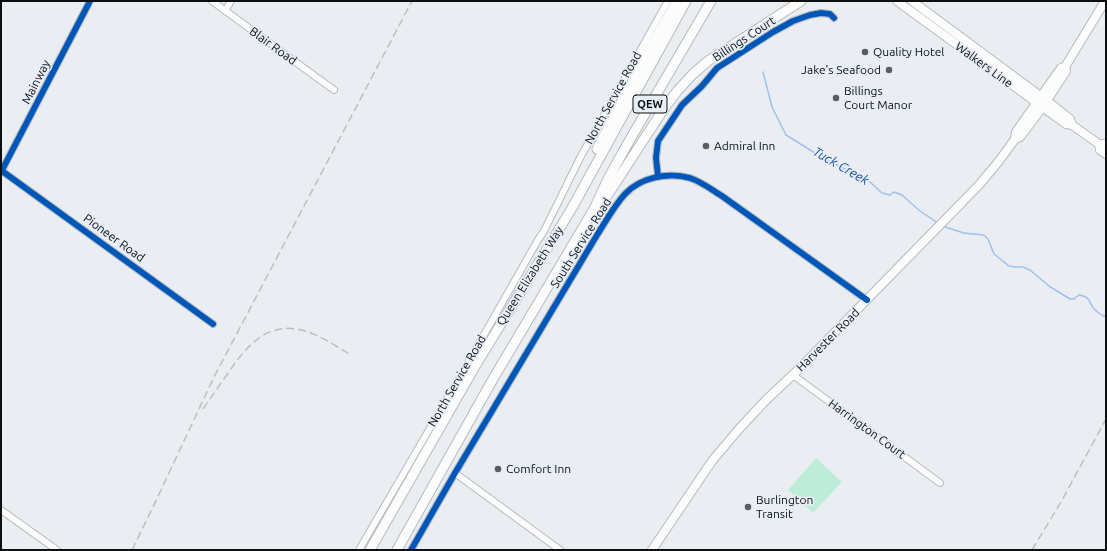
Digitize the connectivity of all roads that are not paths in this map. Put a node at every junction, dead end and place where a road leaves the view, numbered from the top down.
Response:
1 (90, 1) edge
2 (212, 1) edge
3 (231, 1) edge
4 (668, 1) edge
5 (677, 1) edge
6 (686, 1) edge
7 (711, 1) edge
8 (801, 1) edge
9 (897, 1) edge
10 (912, 1) edge
11 (1105, 1) edge
12 (225, 11) junction
13 (834, 18) dead end
14 (334, 90) dead end
15 (1042, 102) junction
16 (1103, 144) edge
17 (1106, 154) edge
18 (1, 171) edge
19 (658, 176) junction
20 (572, 208) junction
21 (594, 209) junction
22 (867, 300) junction
23 (214, 324) dead end
24 (793, 374) junction
25 (455, 473) junction
26 (940, 483) dead end
27 (1, 510) edge
28 (57, 550) edge
29 (359, 550) edge
30 (370, 550) edge
31 (397, 550) edge
32 (411, 550) edge
33 (560, 550) edge
34 (652, 550) edge

1 - 18 street, Mainway
2 - 12 street, Blair Road
3 - 12 street
4 - 29 street, North Service Road
5 - 20 highway
6 - 20 highway, Queen Elizabeth Way / QEW
7 - 21 highway, Queen Elizabeth Way / QEW
8 - 21 highway
9 - 15 main road, Walkers Line
10 - 15 main road, Walkers Line
11 - 15 main road, Harvester Road
12 - 14 street, Blair Road
13 - 19 street, Billings Court
15 - 16 main road, Walkers Line
15 - 22 main road, Harvester Road
16 - 17 main road, Walkers Line
18 - 23 street, Pioneer Road
19 - 22 street, South Service Road
19 - 25 street, South Service Road
20 - 30 highway, Queen Elizabeth Way / QEW
21 - 31 highway, Queen Elizabeth Way / QEW
22 - 24 main road, Harvester Road
24 - 26 street, Harrington Court
24 - 34 main road, Harvester Road
25 - 32 street, South Service Road
25 - 33 street
27 - 28 street

